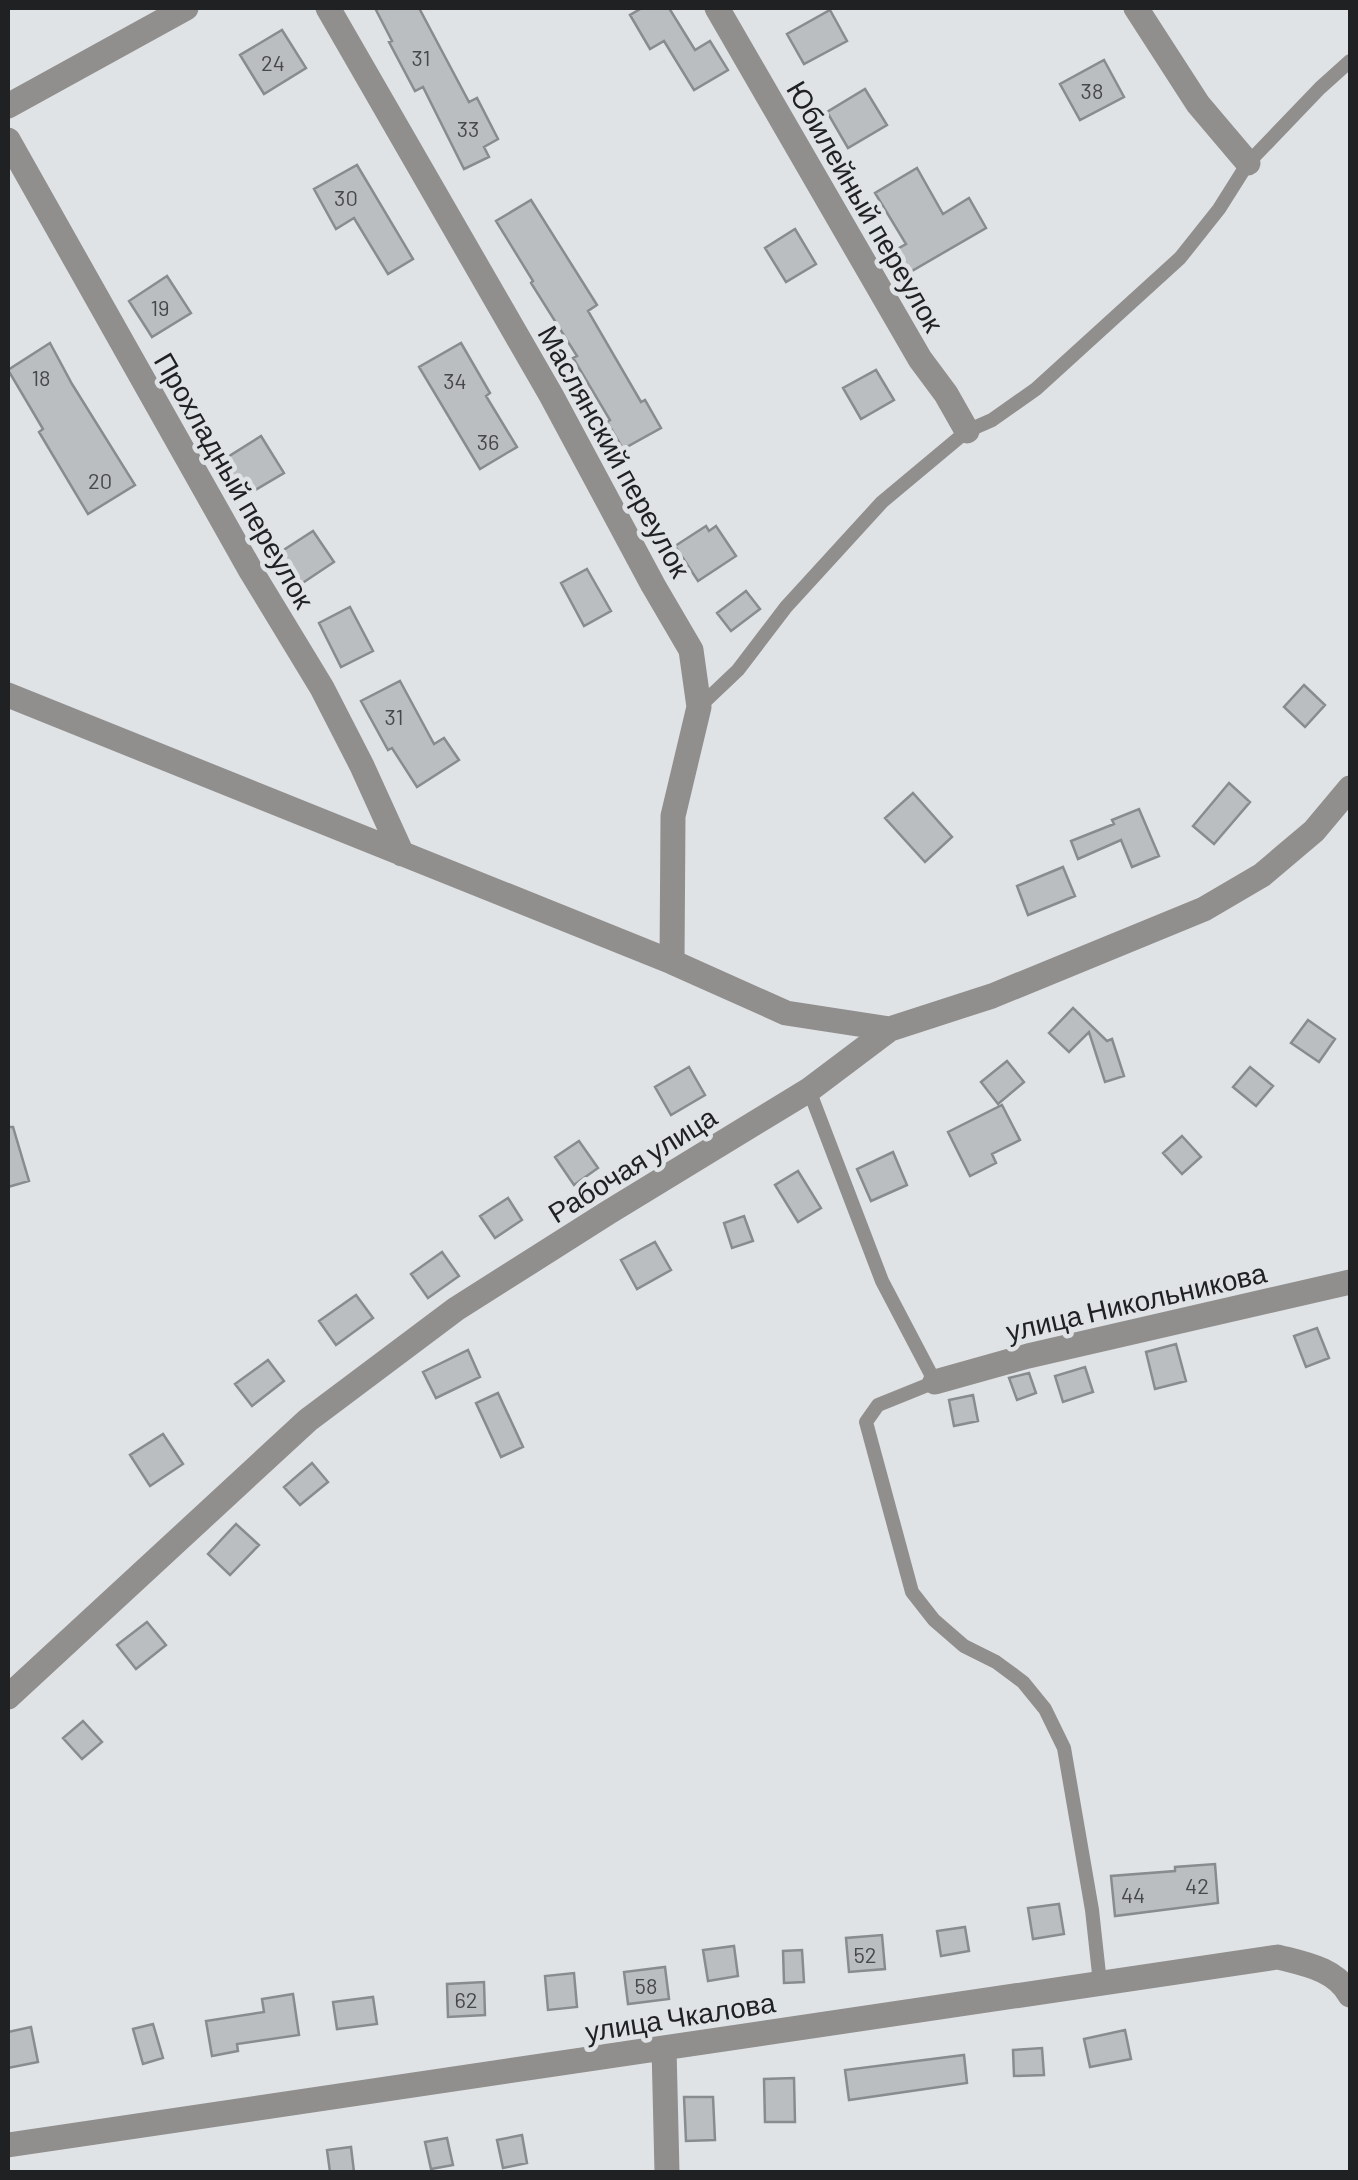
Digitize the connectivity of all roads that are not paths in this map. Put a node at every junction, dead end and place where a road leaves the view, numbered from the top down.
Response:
1 (186, 8) edge
2 (328, 8) edge
3 (716, 8) edge
4 (1136, 8) edge
5 (1350, 61) edge
6 (8, 106) edge
7 (8, 140) edge
8 (1248, 162) junction
9 (967, 431) junction
10 (8, 695) edge
11 (699, 707) junction
12 (1350, 788) edge
13 (402, 854) junction
14 (672, 962) junction
15 (890, 1029) junction
16 (809, 1090) junction
17 (1350, 1282) edge
18 (935, 1382) junction
19 (8, 1697) edge
20 (1100, 1983) junction
21 (1350, 1995) edge
22 (664, 2048) junction
23 (8, 2145) edge
24 (667, 2172) edge

1 - 6 street
2 - 11 street, Маслянский переулок
3 - 9 street, Юбилейный переулок
4 - 8 street
5 - 8 lane
7 - 13 street, Прохладный переулок
8 - 9 lane
9 - 11 lane
10 - 13 street
11 - 14 street, Маслянский переулок
12 - 15 street, Рабочая улица
13 - 14 street
14 - 15 street
15 - 16 street, Рабочая улица
16 - 18 lane
16 - 19 street, Рабочая улица
17 - 18 street, улица Никольникова
18 - 20 lane
20 - 21 street, улица Чкалова
20 - 22 street, улица Чкалова
22 - 23 street, улица Чкалова
22 - 24 street

